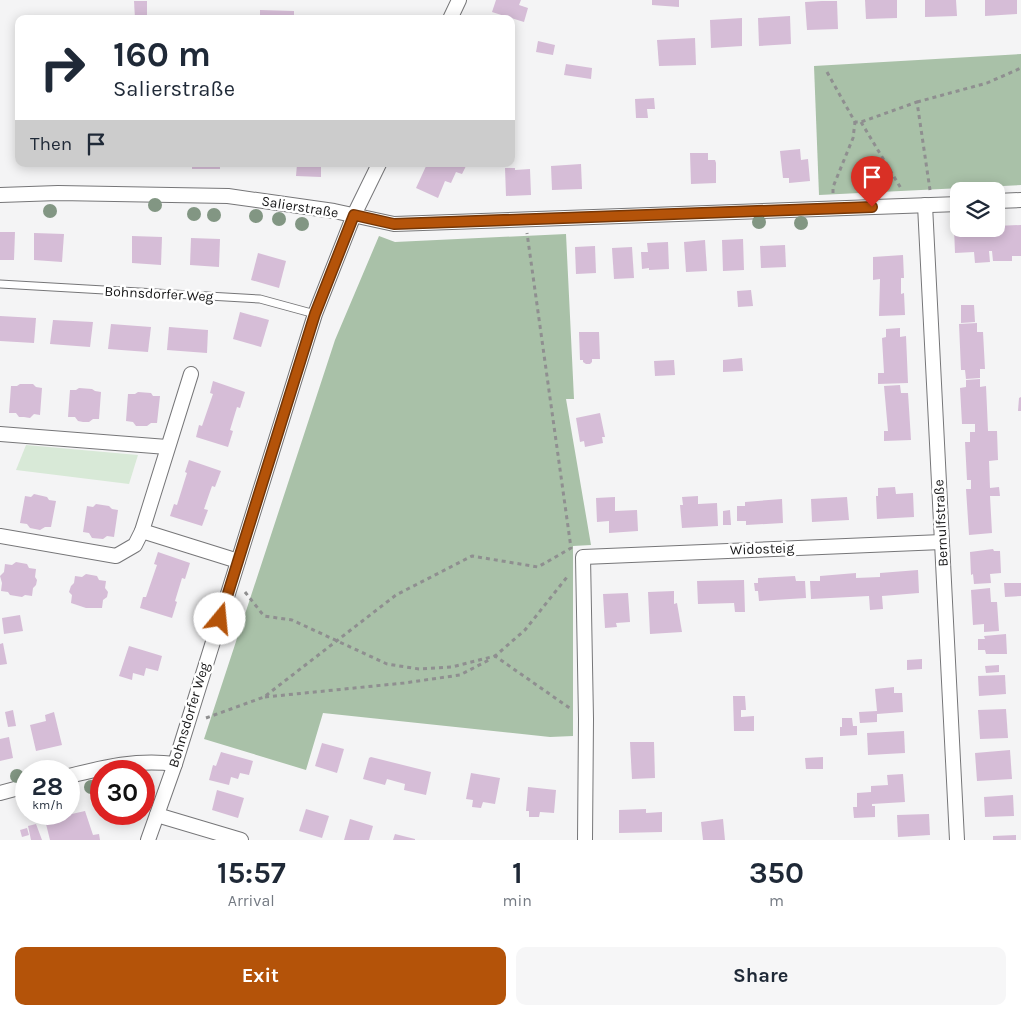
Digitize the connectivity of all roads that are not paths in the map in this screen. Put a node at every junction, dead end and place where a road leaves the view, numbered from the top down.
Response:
1 (459, 0) edge
2 (452, 15) edge
3 (378, 167) edge
4 (0, 195) edge
5 (1021, 200) edge
6 (1005, 201) edge
7 (950, 204) edge
8 (923, 205) junction
9 (354, 215) junction
10 (0, 284) edge
11 (315, 314) junction
12 (190, 374) dead end
13 (0, 434) edge
14 (167, 447) junction
15 (142, 530) junction
16 (0, 536) edge
17 (942, 542) junction
18 (238, 562) junction
19 (175, 764) junction
20 (80, 773) edge
21 (15, 789) edge
22 (0, 793) edge
23 (157, 815) junction
24 (148, 840) edge
25 (241, 840) edge
26 (585, 840) edge
27 (957, 840) edge

1 - 2 street
3 - 9 street, Bohnsdorfer Weg
4 - 9 street, Salierstraße
5 - 6 street
7 - 8 street, Salierstraße
8 - 9 street, Salierstraße
8 - 17 street, Bernulfstraße
9 - 11 street, Bohnsdorfer Weg
10 - 11 lane, Bohnsdorfer Weg
11 - 18 street, Bohnsdorfer Weg
12 - 14 street
13 - 14 street
14 - 15 street
15 - 16 street
15 - 18 street
17 - 26 street, Widosteig
17 - 27 street, Bernulfstraße
18 - 19 street, Bohnsdorfer Weg
19 - 20 street
19 - 23 street, Bohnsdorfer Weg
21 - 22 street
23 - 24 street, Bohnsdorfer Weg
23 - 25 street

